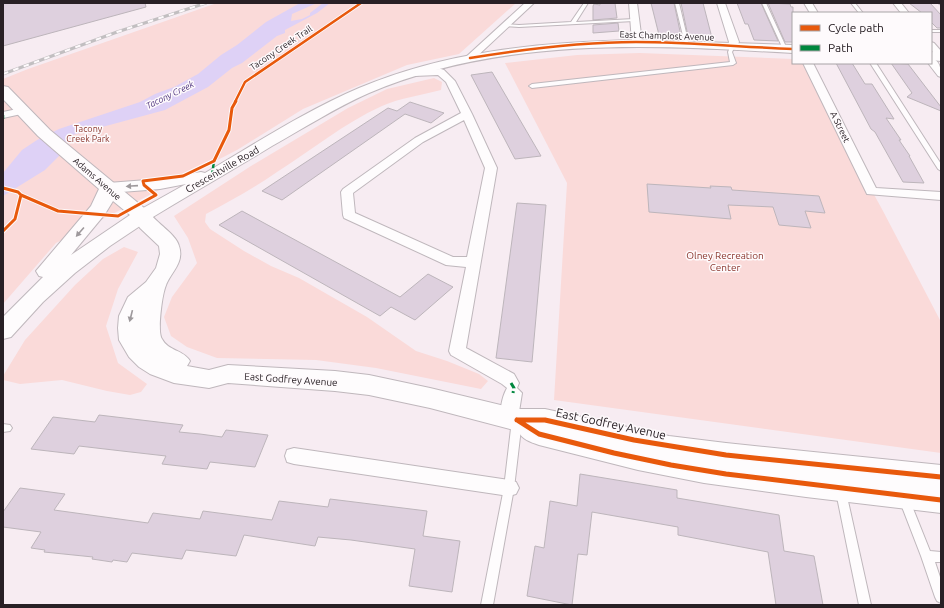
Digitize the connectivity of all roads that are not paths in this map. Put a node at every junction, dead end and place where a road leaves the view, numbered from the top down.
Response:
1 (530, 3) edge
2 (586, 3) edge
3 (633, 3) edge
4 (677, 3) edge
5 (721, 3) edge
6 (764, 3) edge
7 (808, 3) edge
8 (853, 3) edge
9 (897, 3) edge
10 (813, 12) edge
11 (860, 12) edge
12 (904, 12) edge
13 (634, 20) junction
14 (573, 23) junction
15 (506, 25) junction
16 (637, 42) junction
17 (687, 44) junction
18 (733, 46) junction
19 (932, 46) edge
20 (789, 49) edge
21 (941, 57) edge
22 (470, 58) junction
23 (932, 62) edge
24 (808, 64) edge
25 (874, 64) edge
26 (414, 73) junction
27 (941, 74) edge
28 (532, 86) dead end
29 (3, 90) edge
30 (22, 111) junction
31 (467, 114) junction
32 (3, 115) edge
33 (941, 169) edge
34 (212, 175) junction
35 (108, 188) junction
36 (941, 196) edge
37 (142, 216) junction
38 (474, 262) junction
39 (3, 322) edge
40 (3, 331) edge
41 (513, 419) junction
42 (294, 456) dead end
43 (838, 477) junction
44 (941, 477) edge
45 (897, 484) junction
46 (509, 488) junction
47 (941, 500) edge
48 (927, 556) junction
49 (941, 557) edge
50 (941, 597) edge
51 (487, 605) edge
52 (865, 605) edge

1 - 15 street
2 - 14 lane
3 - 13 street
4 - 17 lane
5 - 18 street
6 - 20 lane
7 - 10 street
8 - 11 lane
9 - 12 street
13 - 14 lane
13 - 16 street
14 - 15 lane
15 - 22 street
16 - 17 street, East Champlost Avenue
16 - 22 street, East Champlost Avenue
17 - 18 street, East Champlost Avenue
18 - 20 street, East Champlost Avenue
18 - 28 lane
19 - 21 street
22 - 26 street, Crescentville Road
23 - 27 street
24 - 36 street, A Street
25 - 33 lane
26 - 31 street
26 - 34 street, Crescentville Road
29 - 30 main road, Adams Avenue
30 - 32 street
30 - 35 main road, Adams Avenue
31 - 38 street
31 - 38 street
34 -> 35 street
34 - 37 street, Crescentville Road
35 - 37 main road, Adams Avenue
35 -> 39 main road
37 - 40 main road, Crescentville Road
37 - 41 main road, East Godfrey Avenue
38 - 41 street
41 - 43 main road, East Godfrey Avenue
41 - 46 lane
42 - 46 street
43 - 45 main road, East Godfrey Avenue
43 - 52 lane
44 - 45 main road, East Godfrey Avenue
45 - 47 main road, East Godfrey Avenue
45 - 48 lane
46 - 51 lane
48 - 49 lane
48 - 50 lane

